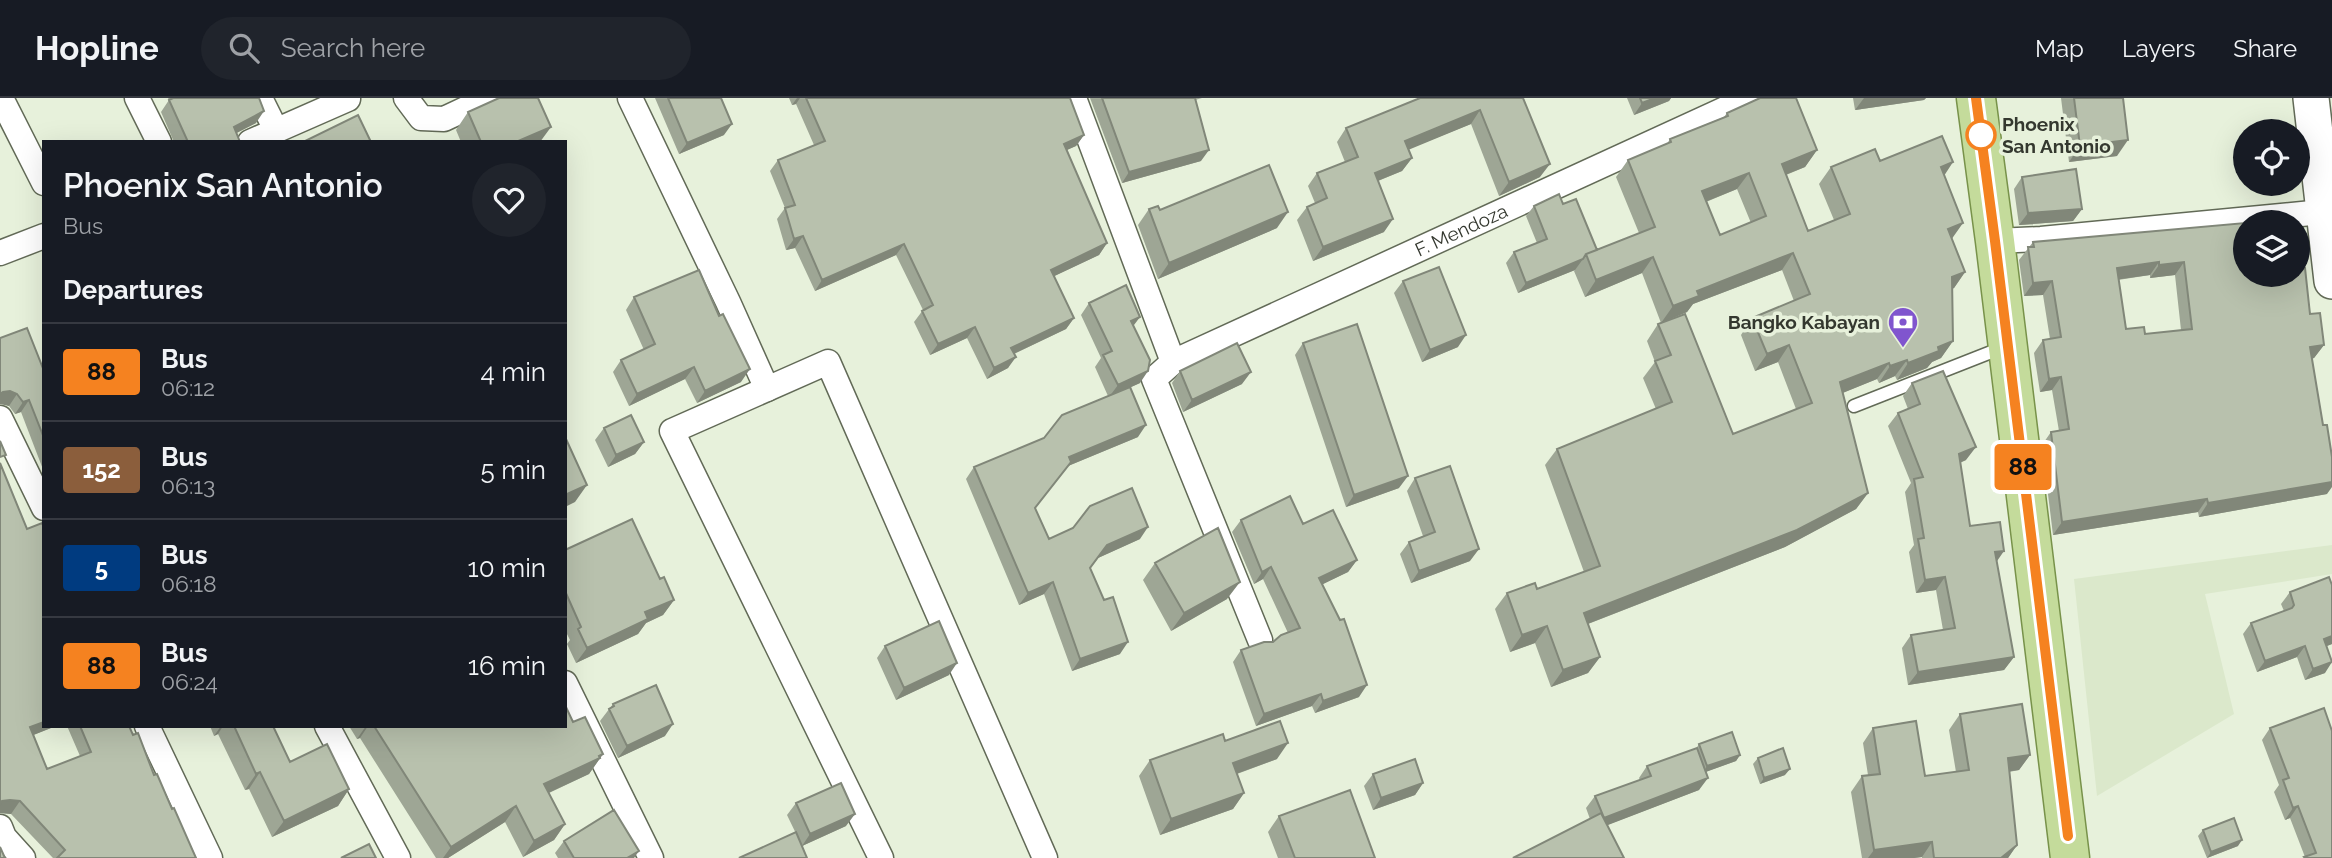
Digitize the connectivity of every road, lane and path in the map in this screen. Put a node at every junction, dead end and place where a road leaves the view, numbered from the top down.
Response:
1 (1, 98) edge
2 (137, 98) edge
3 (260, 98) edge
4 (406, 98) edge
5 (489, 98) edge
6 (630, 98) edge
7 (1074, 98) edge
8 (1749, 98) edge
9 (1976, 98) edge
10 (2311, 98) edge
11 (348, 99) edge
12 (276, 130) junction
13 (158, 140) edge
14 (254, 140) edge
15 (42, 179) edge
16 (2322, 212) junction
17 (42, 237) edge
18 (1995, 241) junction
19 (0, 253) edge
20 (2332, 281) edge
21 (2008, 346) junction
22 (1173, 362) junction
23 (767, 389) junction
24 (1854, 406) dead end
25 (0, 418) edge
26 (42, 504) edge
27 (1260, 640) edge
28 (567, 687) edge
29 (148, 728) edge
30 (328, 728) edge
31 (0, 827) edge
32 (2069, 847) edge
33 (23, 858) edge
34 (210, 858) edge
35 (398, 858) edge
36 (651, 858) edge
37 (881, 858) edge
38 (1045, 858) edge

1 - 15 street
2 - 13 street
3 - 12 street
4 - 5 street
6 - 23 street
7 - 22 street
8 - 22 street, F. Mendoza
9 - 18 main road
10 - 16 street
11 - 12 street
12 - 14 street
16 - 18 street
16 - 20 street
17 - 19 street
18 - 21 main road
21 - 24 lane
21 - 32 main road
22 - 27 street
23 - 37 street
23 - 38 street
25 - 26 street
28 - 36 street
29 - 34 street
30 - 35 street
31 - 33 street

